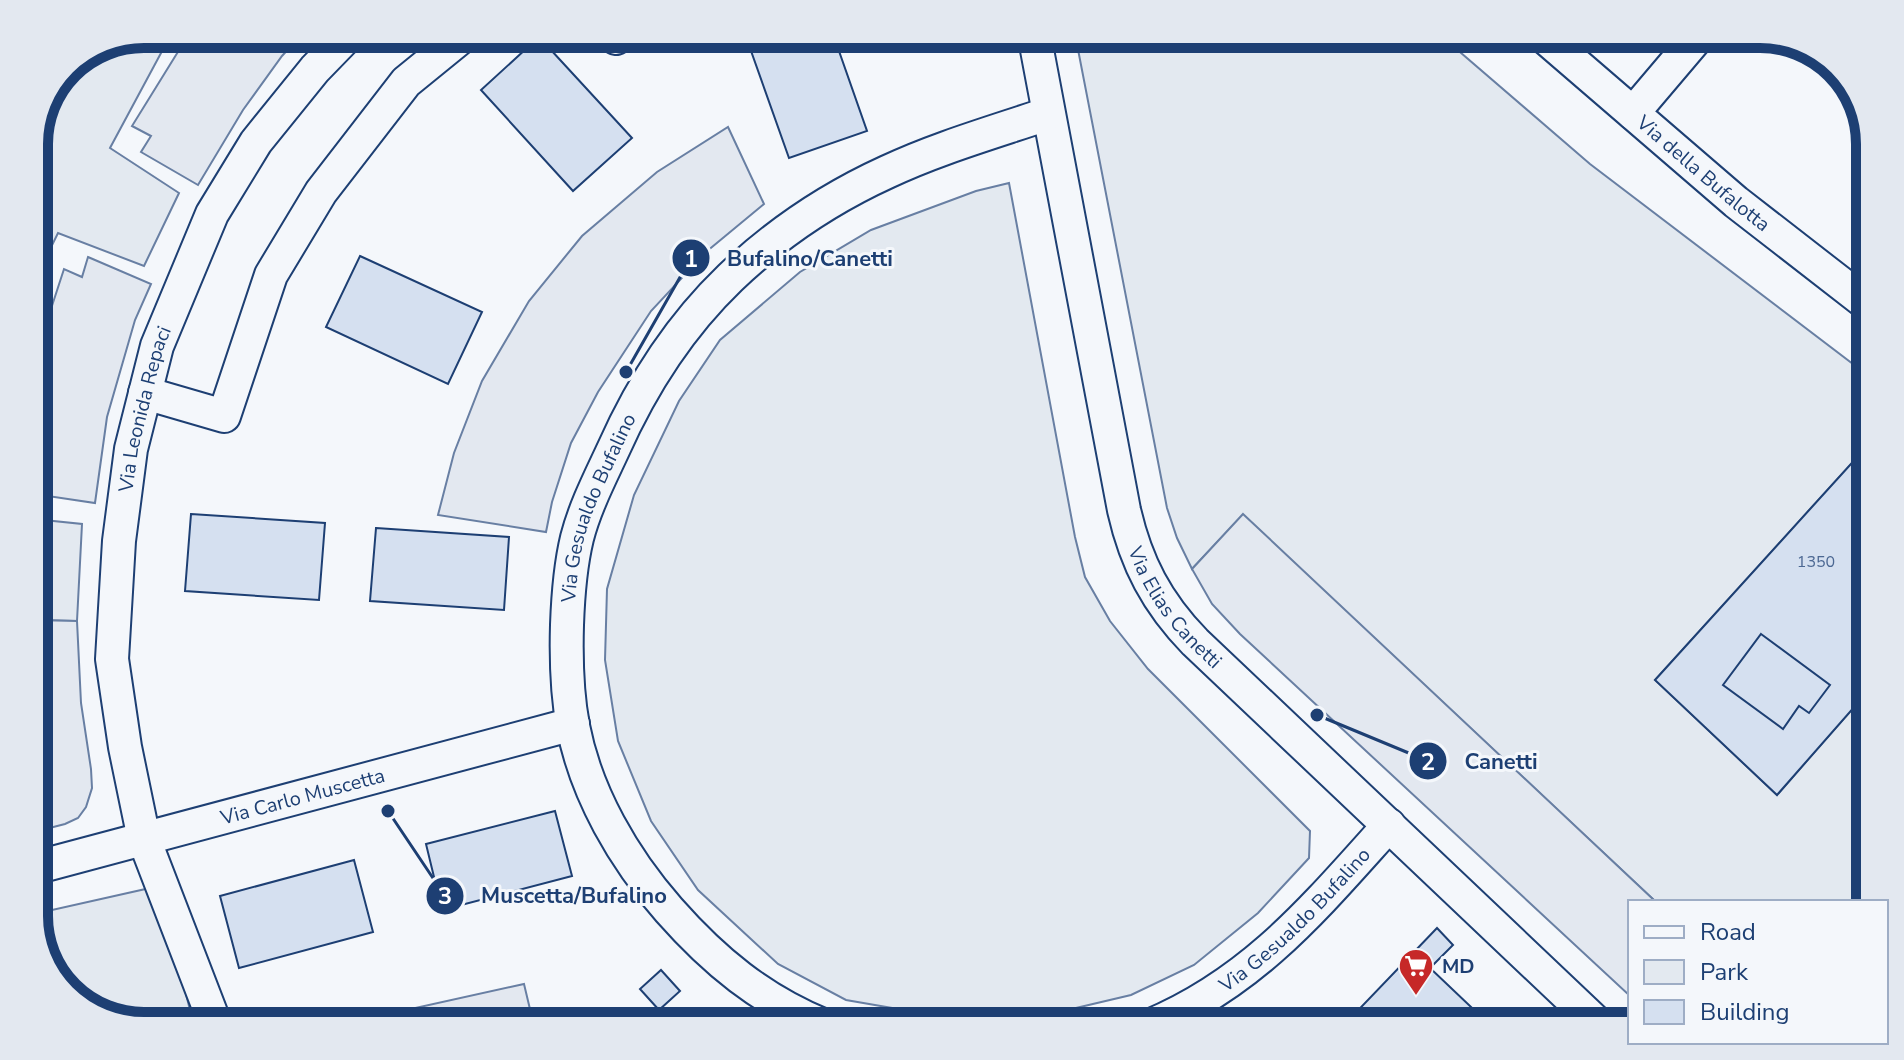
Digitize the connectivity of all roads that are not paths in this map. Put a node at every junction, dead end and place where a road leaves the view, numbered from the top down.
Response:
1 (335, 48) edge
2 (448, 48) edge
3 (1036, 48) edge
4 (1557, 48) edge
5 (1688, 48) edge
6 (1633, 113) junction
7 (1047, 114) junction
8 (1856, 295) edge
9 (145, 393) junction
10 (573, 724) junction
11 (1389, 825) junction
12 (144, 839) junction
13 (48, 864) edge
14 (211, 1012) edge
15 (793, 1012) edge
16 (1177, 1012) edge
17 (1585, 1012) edge

1 - 9 street, Via Leonida Repaci
2 - 9 street
3 - 7 street, Via Elias Canetti
4 - 6 street, Via della Bufalotta
5 - 6 street
6 - 8 street, Via della Bufalotta
7 - 10 street, Via Gesualdo Bufalino
7 - 11 street, Via Elias Canetti
9 - 12 street, Via Leonida Repaci
10 - 12 street, Via Carlo Muscetta
10 - 15 street, Via Gesualdo Bufalino
11 - 16 street, Via Gesualdo Bufalino
11 - 17 street, Via Elias Canetti
12 - 13 street, Via Carlo Muscetta
12 - 14 street, Via Leonida Repaci

